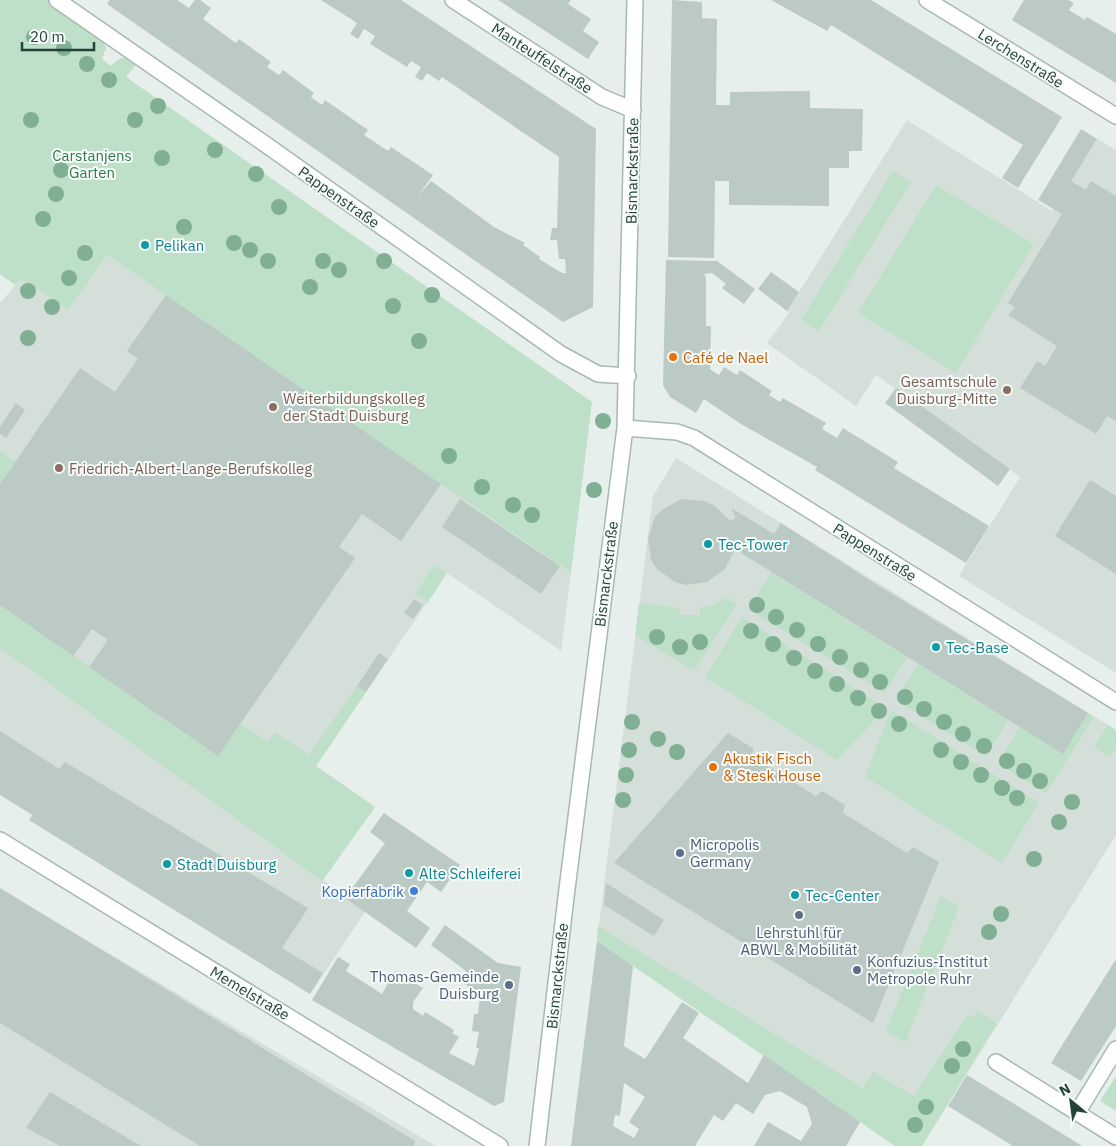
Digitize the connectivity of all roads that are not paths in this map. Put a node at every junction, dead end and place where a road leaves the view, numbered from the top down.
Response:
1 (57, 0) edge
2 (453, 0) edge
3 (635, 0) edge
4 (927, 0) edge
5 (632, 110) junction
6 (1116, 116) edge
7 (628, 376) junction
8 (625, 428) junction
9 (1116, 702) edge
10 (0, 840) edge
11 (1116, 1049) edge
12 (996, 1062) dead end
13 (1077, 1113) junction
14 (1116, 1138) edge
15 (500, 1146) edge
16 (537, 1146) edge

1 - 7 street, Pappenstraße
2 - 5 street, Manteuffelstraße
3 - 5 street, Bismarckstraße
4 - 6 street, Lerchenstraße
5 - 7 street, Bismarckstraße
7 - 8 street, Bismarckstraße
8 - 9 street, Pappenstraße
8 - 16 street, Bismarckstraße
10 - 15 street, Memelstraße
11 - 13 street
12 - 13 street
13 - 14 street

